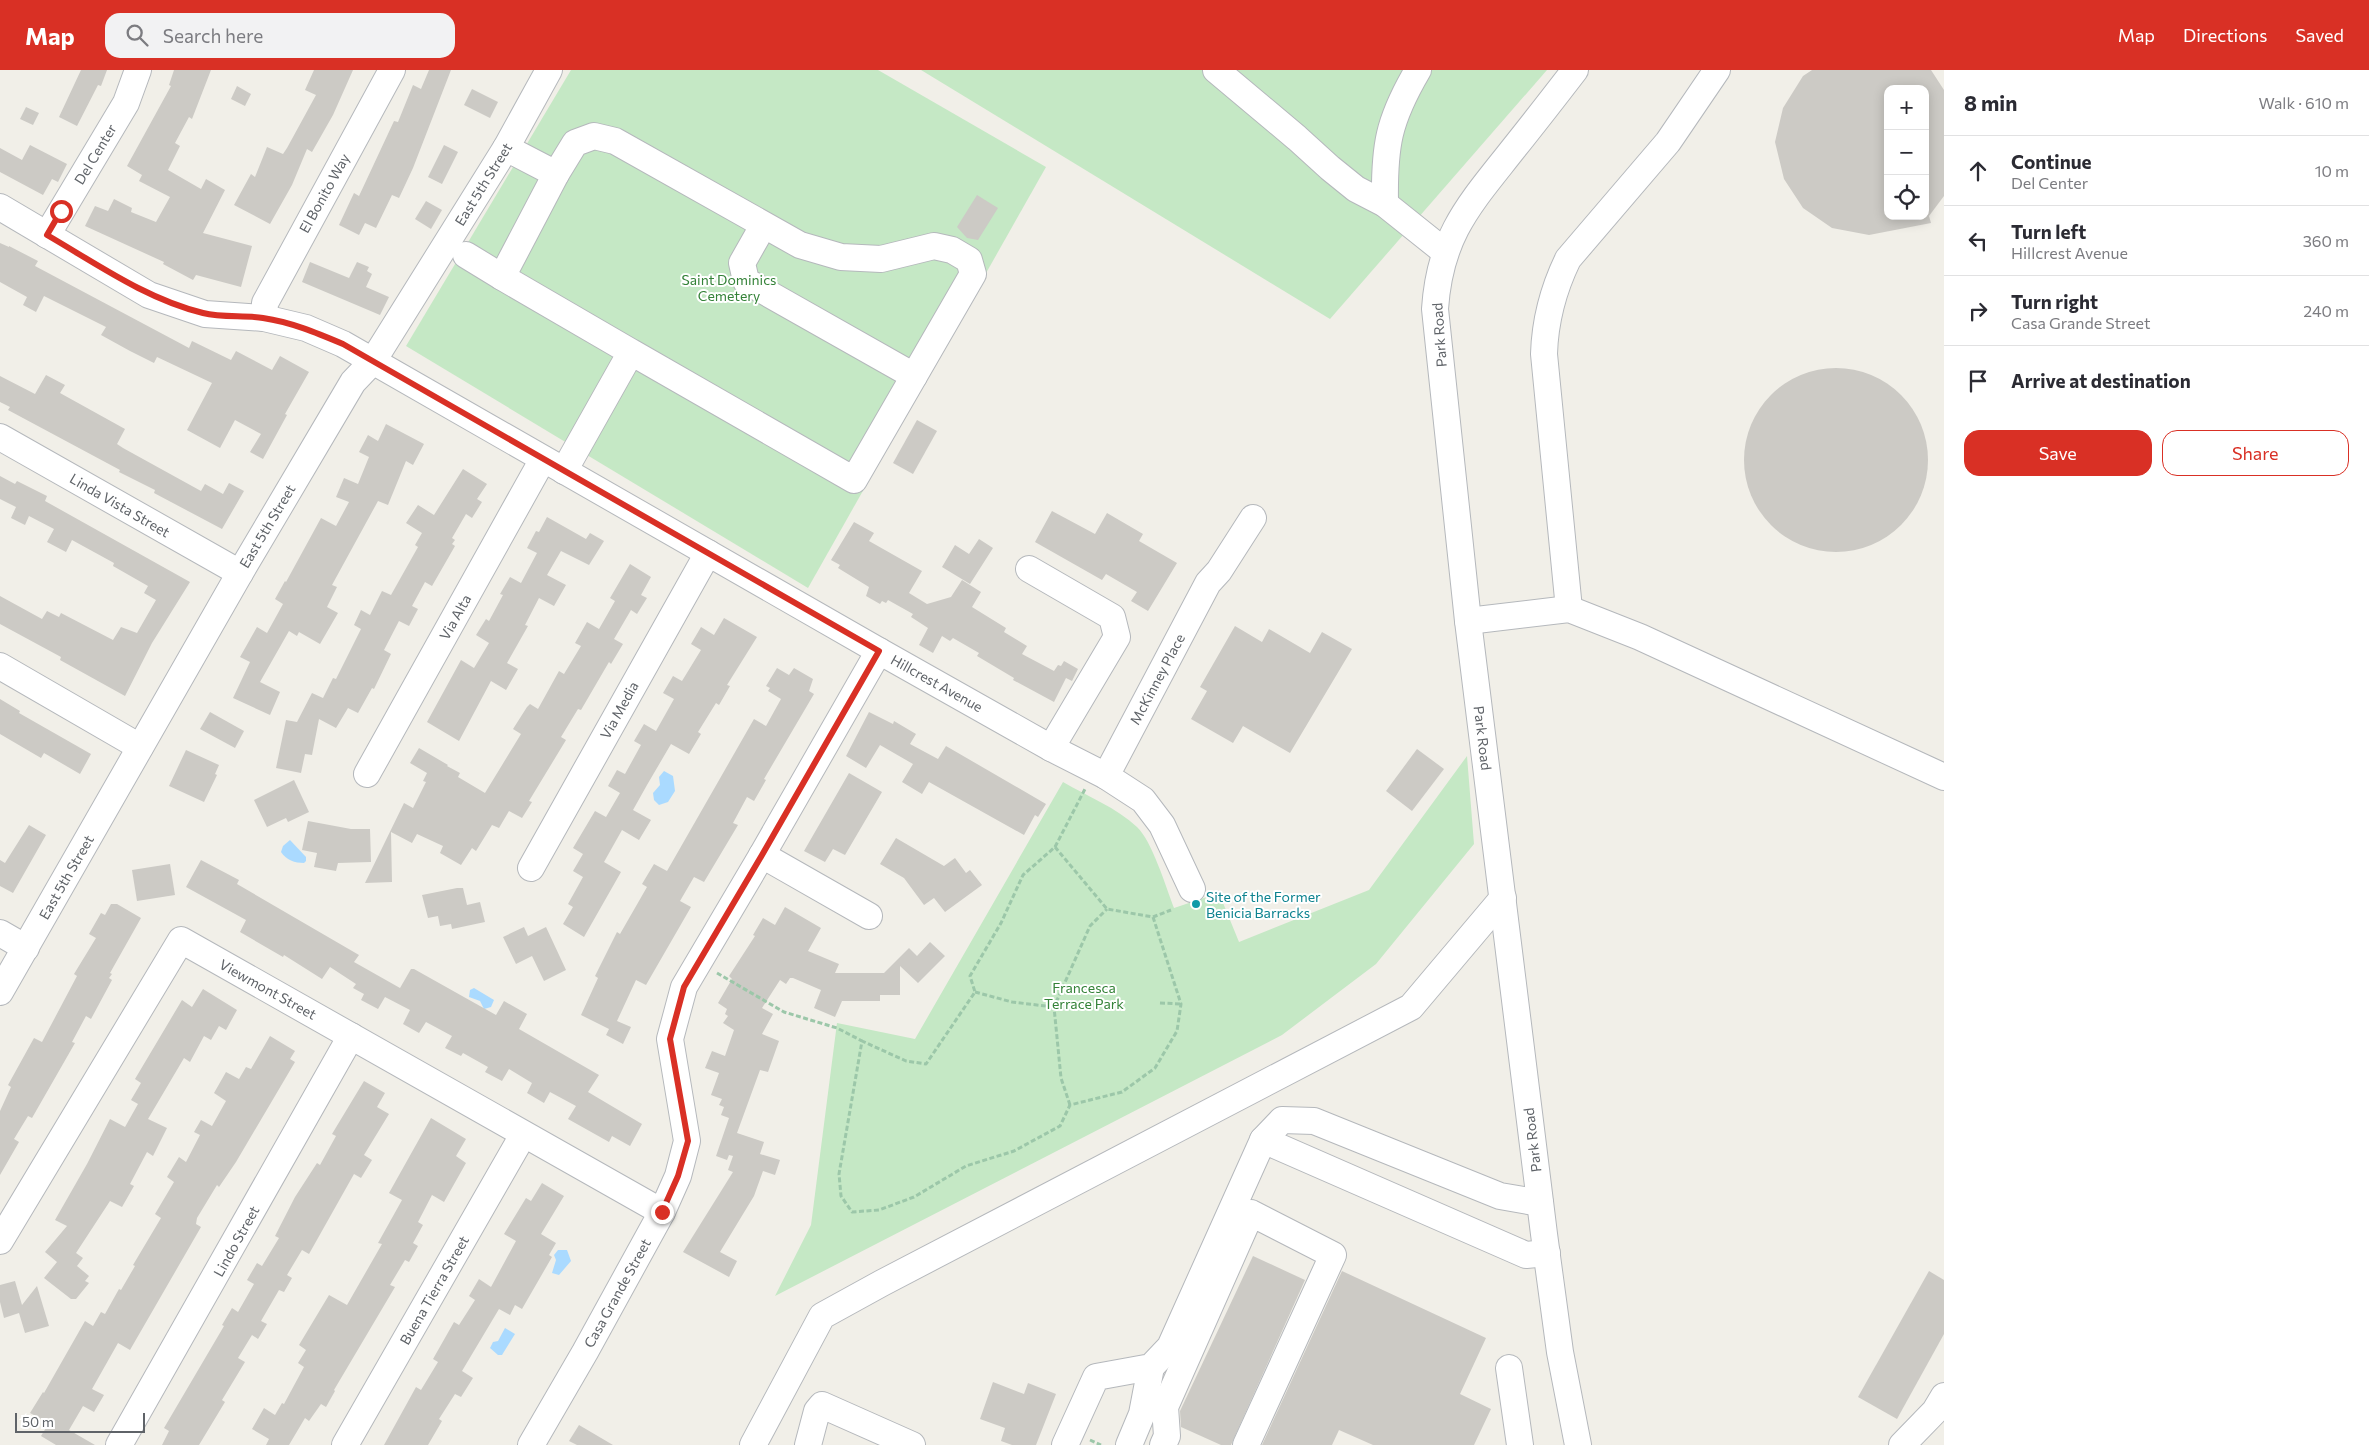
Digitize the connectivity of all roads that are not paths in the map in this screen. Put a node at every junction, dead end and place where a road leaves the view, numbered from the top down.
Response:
1 (138, 70) edge
2 (392, 70) edge
3 (549, 70) edge
4 (1216, 70) edge
5 (1418, 70) edge
6 (1575, 70) edge
7 (1717, 70) edge
8 (506, 148) junction
9 (556, 174) junction
10 (1385, 204) junction
11 (0, 207) edge
12 (763, 226) junction
13 (47, 235) junction
14 (1445, 252) junction
15 (466, 255) dead end
16 (502, 276) junction
17 (264, 318) junction
18 (631, 352) junction
19 (373, 361) junction
20 (914, 376) junction
21 (0, 437) edge
22 (553, 465) junction
23 (1252, 518) dead end
24 (708, 553) junction
25 (1029, 569) dead end
26 (240, 573) junction
27 (1569, 609) junction
28 (1468, 621) junction
29 (879, 651) junction
30 (0, 666) edge
31 (140, 746) junction
32 (1051, 748) junction
33 (366, 774) dead end
34 (1944, 777) edge
35 (1096, 783) junction
36 (762, 855) junction
37 (531, 868) dead end
38 (1192, 888) dead end
39 (1503, 898) junction
40 (869, 916) dead end
41 (0, 933) edge
42 (26, 948) junction
43 (0, 992) edge
44 (351, 1036) junction
45 (523, 1135) junction
46 (1263, 1140) junction
47 (1540, 1203) junction
48 (662, 1212) junction
49 (0, 1241) edge
50 (1547, 1253) junction
51 (1150, 1367) junction
52 (1509, 1368) dead end
53 (1944, 1396) edge
54 (1173, 1442) edge
55 (119, 1445) edge
56 (346, 1445) edge
57 (531, 1445) edge
58 (753, 1445) edge
59 (808, 1445) edge
60 (912, 1445) edge
61 (1065, 1445) edge
62 (1129, 1445) edge
63 (1246, 1445) edge
64 (1520, 1445) edge
65 (1578, 1445) edge
66 (1902, 1445) edge

1 - 13 street, Del Center
2 - 17 street, El Bonito Way
3 - 8 street, East 5th Street
4 - 10 street
5 - 10 street
6 - 14 street, Park Road
7 - 27 street
8 - 9 street
8 - 19 street, East 5th Street
9 - 12 street
9 - 16 street
10 - 14 street
11 - 13 street, Hillcrest Avenue
12 - 20 street
12 - 20 street
13 - 17 street, Hillcrest Avenue
14 - 28 street, Park Road
15 - 16 street
16 - 18 street
17 - 19 street, Hillcrest Avenue
18 - 20 street
18 - 22 street, Via Alta
19 - 22 street, Hillcrest Avenue
19 - 26 street, East 5th Street
21 - 26 street, Linda Vista Street
22 - 24 street, Hillcrest Avenue
22 - 33 street, Via Alta
23 - 35 street, McKinney Place
24 - 29 street, Hillcrest Avenue
24 - 37 street, Via Media
25 - 32 street
26 - 31 street, East 5th Street
27 - 28 street
27 - 34 street
28 - 39 street, Park Road
29 - 32 street, Hillcrest Avenue
29 - 36 street, Casa Grande Street
30 - 31 street
31 - 42 street, East 5th Street
32 - 35 street, Hillcrest Avenue
35 - 38 street, Hillcrest Avenue
36 - 40 street
36 - 48 street, Casa Grande Street
39 - 47 street, Park Road
39 - 58 street
41 - 42 street
42 - 43 street, East 5th Street
44 - 45 street, Viewmont Street
44 - 49 street, Viewmont Street
44 - 55 street, Lindo Street
45 - 48 street, Viewmont Street
45 - 56 street, Buena Tierra Street
46 - 47 street
46 - 50 street
46 - 51 street
47 - 50 street, Park Road
48 - 57 street, Casa Grande Street
50 - 65 street, Park Road
51 - 61 street
51 - 62 street
52 - 64 street
53 - 66 street
54 - 63 street
59 - 60 street

